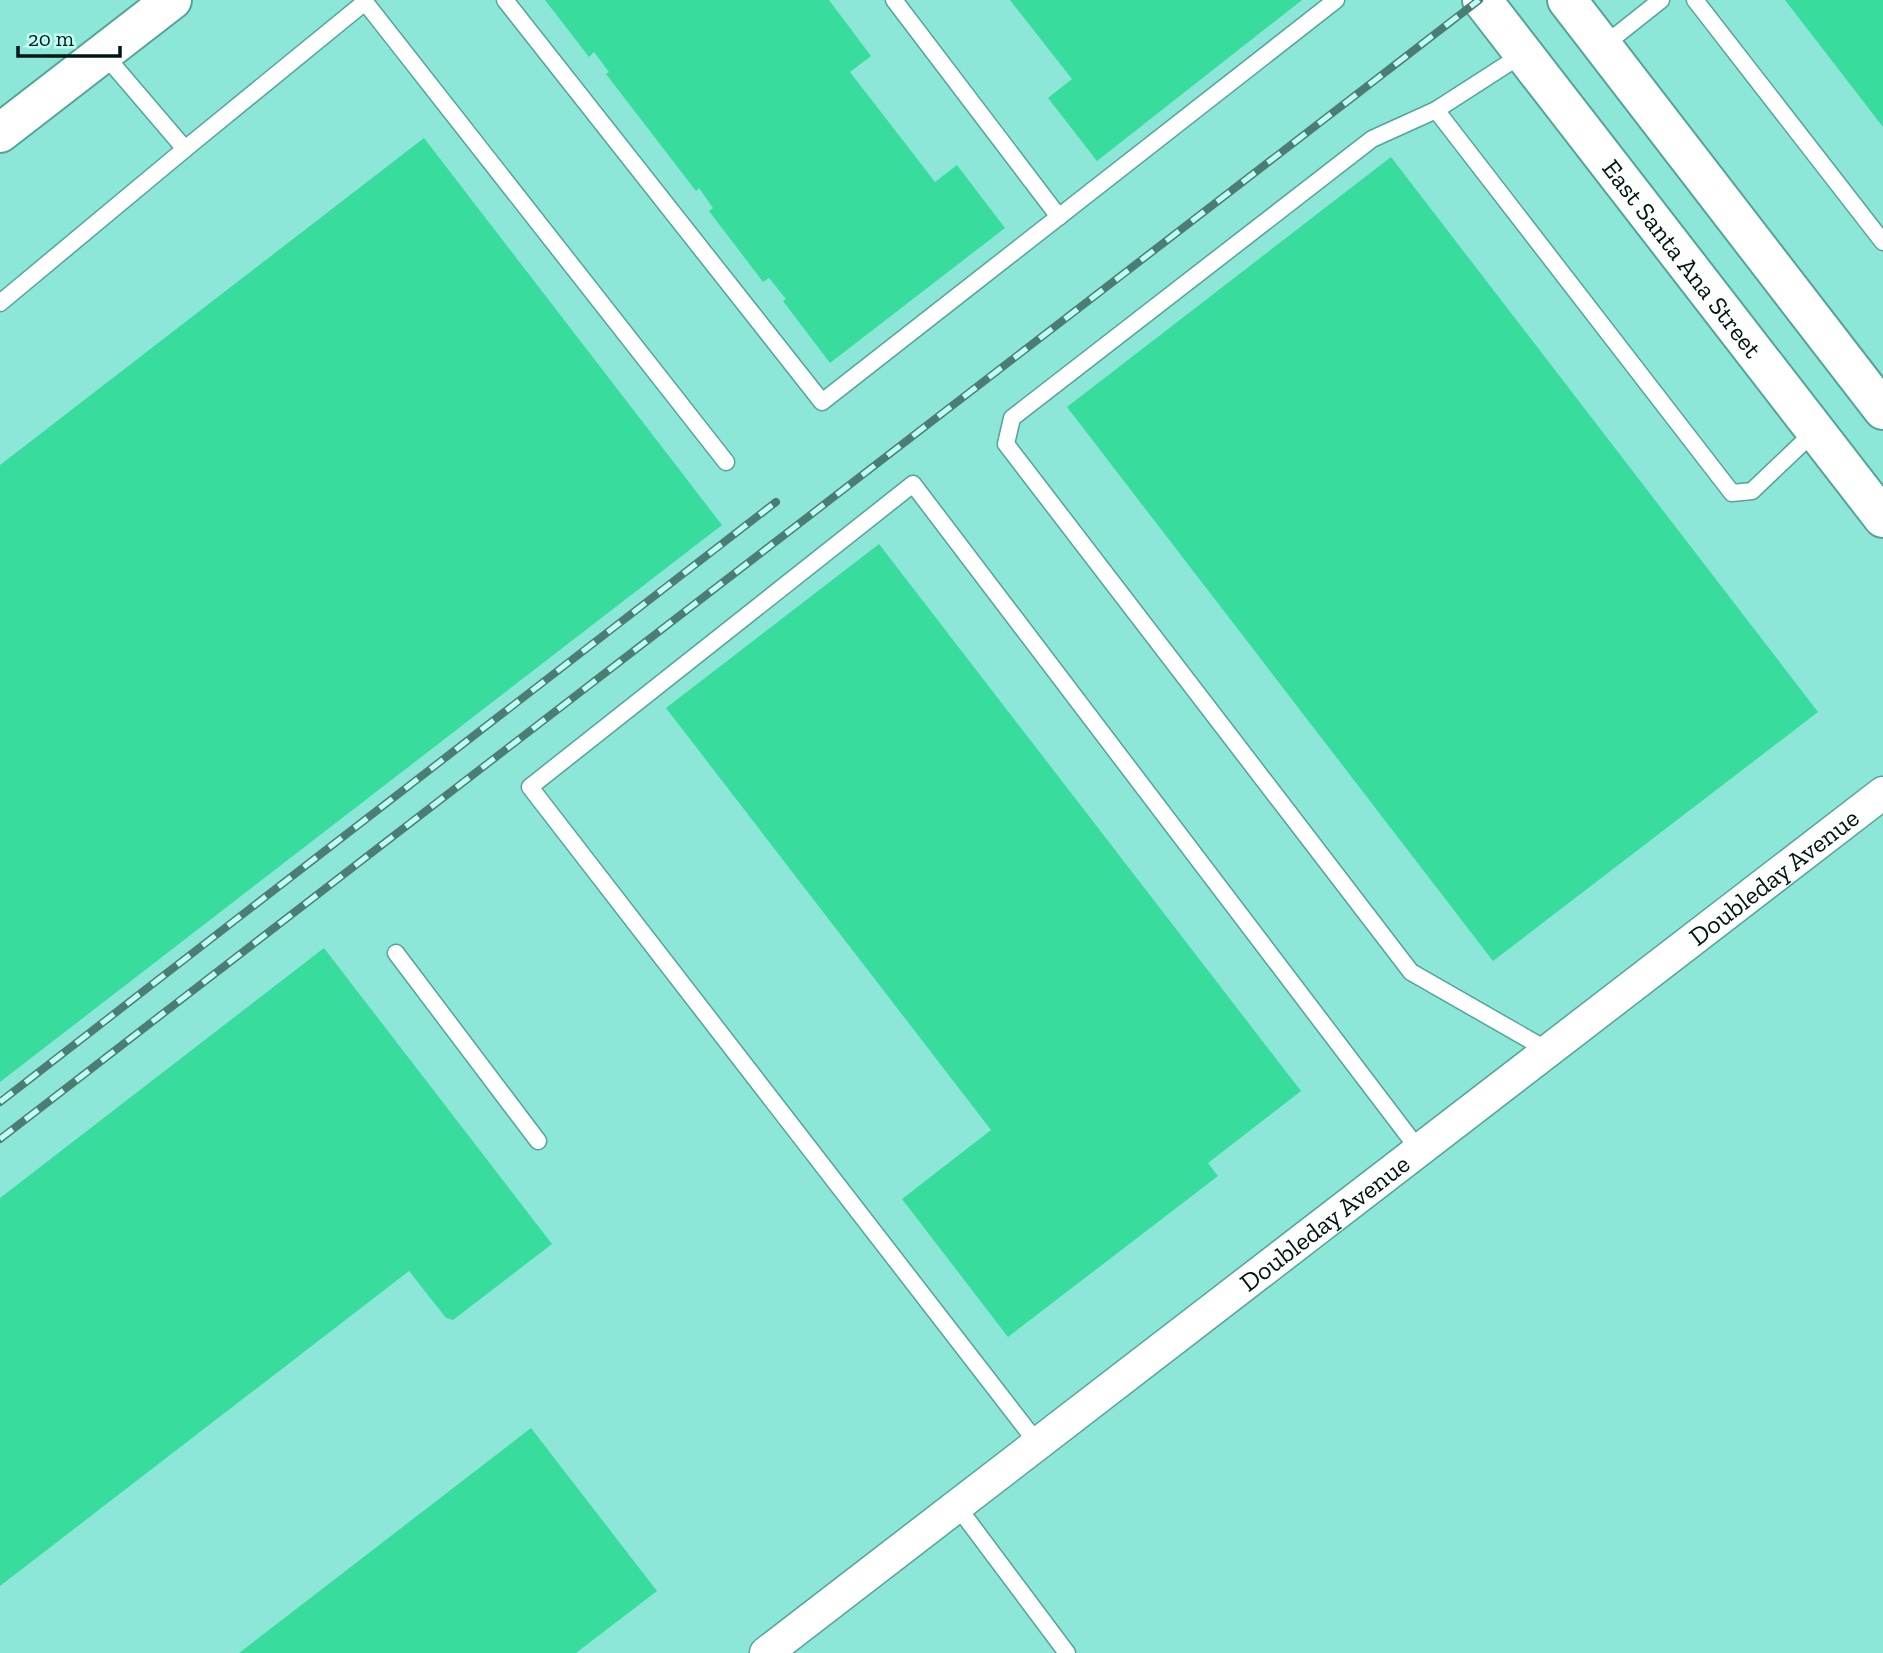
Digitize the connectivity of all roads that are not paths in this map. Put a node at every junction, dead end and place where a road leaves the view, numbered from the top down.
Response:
1 (172, 0) edge
2 (505, 0) edge
3 (894, 0) edge
4 (1336, 0) edge
5 (1482, 0) edge
6 (1567, 0) edge
7 (1661, 0) edge
8 (1695, 0) edge
9 (364, 1) edge
10 (1603, 46) junction
11 (103, 53) junction
12 (1523, 54) junction
13 (1436, 110) junction
14 (0, 133) edge
15 (185, 149) junction
16 (1059, 217) junction
17 (1883, 242) edge
18 (0, 303) edge
19 (1883, 410) edge
20 (1816, 430) junction
21 (726, 462) dead end
22 (1883, 518) edge
23 (1883, 793) edge
24 (396, 953) dead end
25 (1549, 1051) junction
26 (538, 1141) dead end
27 (1419, 1150) junction
28 (1038, 1444) junction
29 (957, 1506) junction
30 (766, 1653) edge
31 (1068, 1653) edge

1 - 11 street
2 - 16 lane
3 - 16 lane
4 - 16 lane
5 - 12 street, East Santa Ana Street
6 - 10 street
7 - 10 lane
8 - 17 lane
9 - 15 lane
9 - 21 lane
10 - 19 street
11 - 14 street
11 - 15 lane
12 - 13 lane
12 - 20 street, East Santa Ana Street
13 - 20 lane
13 - 25 lane
15 - 18 lane
20 - 22 street, East Santa Ana Street
23 - 25 street, Doubleday Avenue
24 - 26 lane
25 - 27 street, Doubleday Avenue
27 - 28 street, Doubleday Avenue
27 - 28 lane
28 - 29 street, Doubleday Avenue
29 - 30 street, Doubleday Avenue
29 - 31 lane

